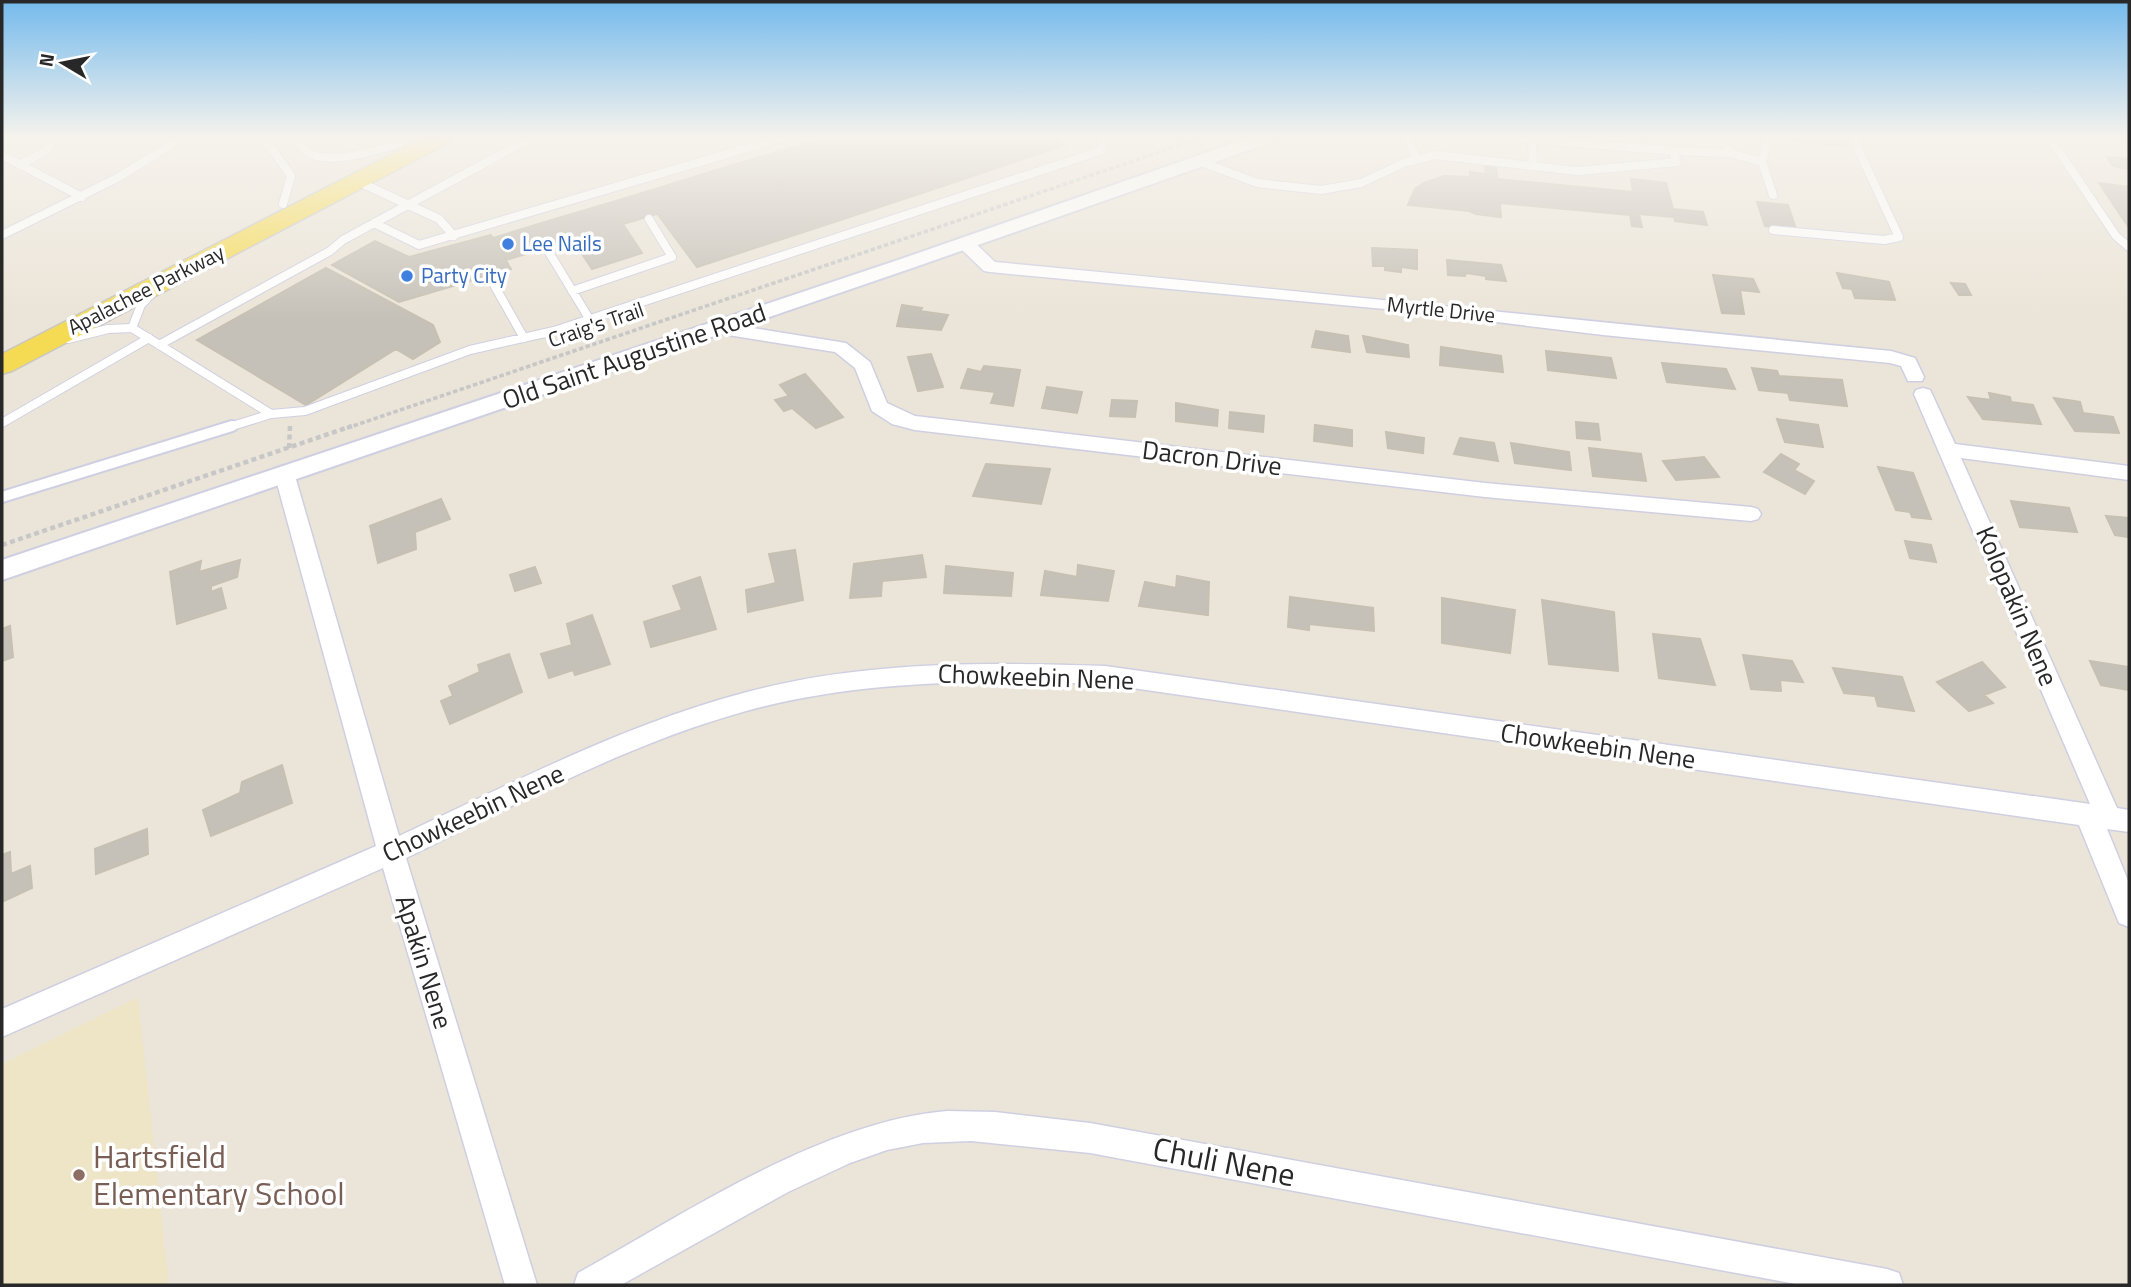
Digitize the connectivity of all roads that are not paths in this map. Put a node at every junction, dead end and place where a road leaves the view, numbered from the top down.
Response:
1 (80, 198) edge
2 (285, 198) edge
3 (295, 198) edge
4 (324, 198) edge
5 (396, 198) edge
6 (420, 198) edge
7 (581, 198) edge
8 (958, 198) edge
9 (1093, 198) edge
10 (1881, 198) edge
11 (2090, 198) edge
12 (284, 204) junction
13 (409, 204) junction
14 (649, 219) dead end
15 (374, 223) junction
16 (1773, 230) dead end
17 (2, 236) edge
18 (454, 236) junction
19 (965, 243) junction
20 (2129, 247) edge
21 (547, 249) dead end
22 (489, 276) dead end
23 (163, 282) junction
24 (572, 291) junction
25 (590, 320) junction
26 (132, 328) junction
27 (715, 328) junction
28 (149, 338) junction
29 (524, 338) junction
30 (159, 345) junction
31 (10, 355) edge
32 (1919, 386) joint
33 (271, 414) junction
34 (2, 423) edge
35 (1950, 450) junction
36 (2129, 473) edge
37 (289, 475) junction
38 (2, 497) edge
39 (1751, 514) dead end
40 (2, 570) edge
41 (2109, 818) edge
42 (391, 852) junction
43 (2129, 914) edge
44 (2, 1023) edge
45 (521, 1285) edge
46 (590, 1285) edge
47 (1887, 1285) edge

1 - 17 lane
2 - 12 lane
3 - 12 main road, Apalachee Parkway
4 - 23 main road, Apalachee Parkway
5 - 13 lane
6 - 13 lane
7 - 18 lane
8 - 25 lane
9 - 19 street, Old Saint Augustine Road
10 - 16 lane
11 - 20 lane
12 - 31 main road, Apalachee Parkway
13 - 15 lane
13 - 18 lane
14 - 24 lane
15 - 18 lane
15 - 30 lane
19 - 27 street, Old Saint Augustine Road
19 - 32 street, Myrtle Drive
21 - 24 lane
22 - 29 lane
23 - 26 lane
23 - 31 main road, Apalachee Parkway
24 - 25 lane
25 - 29 lane
26 - 28 lane
26 - 31 lane
27 - 37 street, Old Saint Augustine Road
27 - 39 street, Dacron Drive
28 - 30 lane
28 - 34 lane
29 - 33 lane
30 - 33 lane
32 - 35 street, Kolopakin Nene
33 - 38 lane
35 - 36 street
35 - 41 street, Kolopakin Nene
37 - 40 street, Old Saint Augustine Road
37 - 42 street, Apakin Nene
41 - 42 street, Chowkeebin Nene
41 - 43 street, Kolopakin Nene
42 - 44 street, Chowkeebin Nene
42 - 45 street, Apakin Nene
46 - 47 street, Chuli Nene

